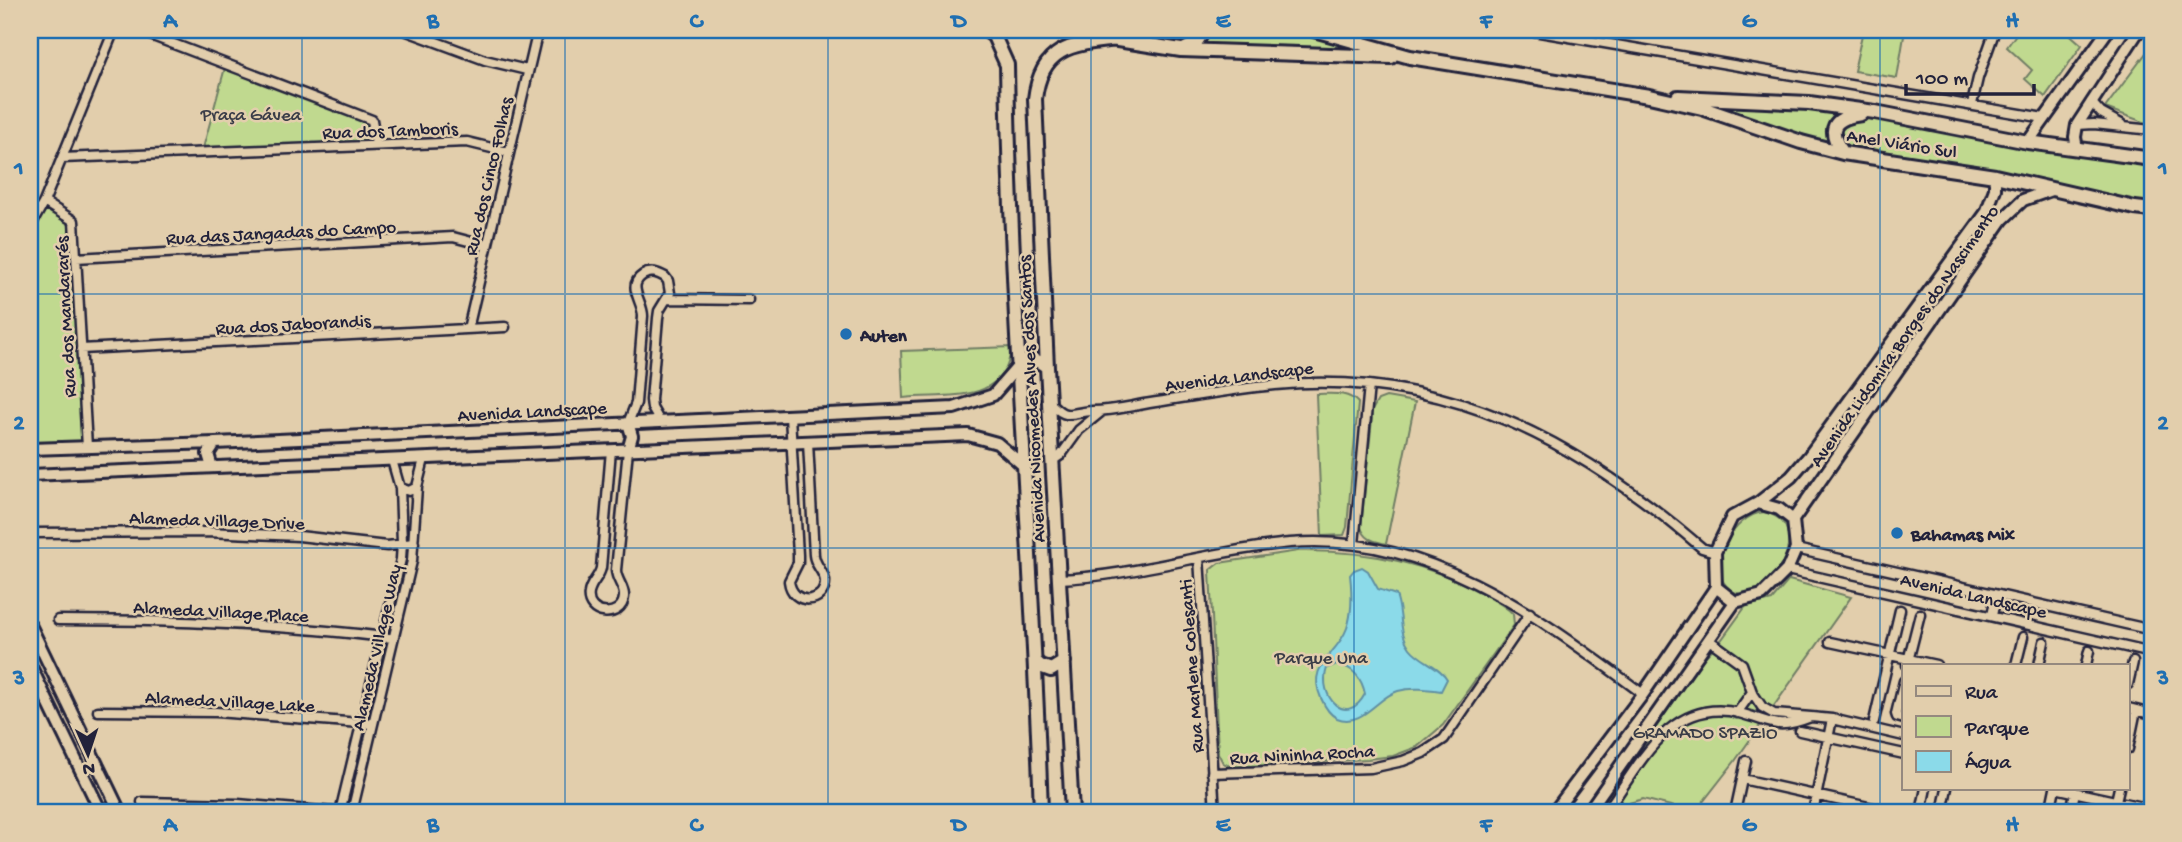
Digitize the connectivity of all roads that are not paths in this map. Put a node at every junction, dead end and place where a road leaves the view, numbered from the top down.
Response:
1 (114, 30) edge
2 (137, 30) edge
3 (404, 30) edge
4 (538, 30) edge
5 (986, 30) edge
6 (1054, 30) edge
7 (1203, 30) edge
8 (1314, 30) edge
9 (1528, 30) edge
10 (1996, 30) edge
11 (2108, 30) edge
12 (2139, 30) edge
13 (1547, 31) edge
14 (1117, 39) junction
15 (1181, 50) junction
16 (1410, 57) junction
17 (527, 70) junction
18 (1649, 96) junction
19 (2091, 102) junction
20 (1972, 104) junction
21 (1875, 112) junction
22 (2045, 118) junction
23 (2077, 125) junction
24 (2127, 127) junction
25 (2152, 130) edge
26 (2028, 142) junction
27 (376, 144) junction
28 (2077, 149) junction
29 (508, 152) junction
30 (1843, 153) junction
31 (62, 158) junction
32 (2152, 159) edge
33 (1995, 176) junction
34 (2056, 188) junction
35 (44, 202) junction
36 (2152, 210) edge
37 (30, 227) edge
38 (487, 246) junction
39 (76, 258) junction
40 (668, 299) junction
41 (749, 300) dead end
42 (505, 327) dead end
43 (468, 329) junction
44 (81, 349) junction
45 (639, 363) junction
46 (654, 364) junction
47 (1020, 364) junction
48 (1047, 367) junction
49 (1369, 385) junction
50 (1049, 402) junction
51 (1101, 412) junction
52 (790, 416) junction
53 (660, 422) junction
54 (628, 423) junction
55 (808, 442) junction
56 (215, 443) junction
57 (791, 443) junction
58 (87, 447) junction
59 (30, 449) edge
60 (611, 450) junction
61 (628, 450) junction
62 (424, 458) junction
63 (392, 460) junction
64 (1052, 461) junction
65 (212, 467) junction
66 (1025, 467) junction
67 (30, 475) edge
68 (810, 486) junction
69 (417, 487) junction
70 (400, 488) junction
71 (794, 488) junction
72 (607, 498) junction
73 (623, 499) junction
74 (1758, 503) junction
75 (1793, 520) junction
76 (30, 533) edge
77 (402, 543) junction
78 (414, 544) junction
79 (1354, 544) junction
80 (1796, 549) junction
81 (1715, 552) junction
82 (1199, 558) junction
83 (1787, 570) junction
84 (1059, 579) junction
85 (1716, 587) junction
86 (1996, 594) junction
87 (1735, 602) junction
88 (1900, 610) dead end
89 (1530, 613) junction
90 (1920, 614) dead end
91 (1992, 616) junction
92 (58, 620) dead end
93 (30, 625) edge
94 (2152, 631) edge
95 (382, 636) junction
96 (2023, 637) dead end
97 (393, 638) junction
98 (1709, 640) junction
99 (1830, 642) dead end
100 (2044, 642) dead end
101 (2089, 651) dead end
102 (2152, 651) edge
103 (1889, 655) junction
104 (1036, 662) junction
105 (1063, 662) junction
106 (1908, 662) edge
107 (2133, 662) dead end
108 (1927, 664) edge
109 (2016, 664) edge
110 (2039, 664) edge
111 (2086, 664) edge
112 (30, 665) edge
113 (2130, 675) edge
114 (1902, 689) edge
115 (1752, 692) junction
116 (1643, 694) junction
117 (2132, 709) edge
118 (98, 711) dead end
119 (1737, 713) junction
120 (2152, 714) edge
121 (1811, 717) junction
122 (1902, 718) edge
123 (1832, 719) junction
124 (1874, 721) dead end
125 (361, 723) junction
126 (373, 724) junction
127 (2130, 729) edge
128 (1800, 731) dead end
129 (1902, 736) edge
130 (1829, 738) junction
131 (1902, 754) edge
132 (1746, 761) dead end
133 (1212, 773) junction
134 (1742, 779) junction
135 (1926, 790) edge
136 (1946, 790) edge
137 (2055, 790) edge
138 (2072, 790) edge
139 (2119, 790) edge
140 (1816, 796) junction
141 (142, 802) dead end
142 (2116, 802) junction
143 (2152, 810) edge
144 (101, 812) edge
145 (120, 812) edge
146 (334, 812) edge
147 (340, 812) edge
148 (352, 812) edge
149 (1041, 812) edge
150 (1072, 812) edge
151 (1215, 812) edge
152 (1554, 812) edge
153 (1588, 812) edge
154 (1606, 812) edge
155 (1735, 812) edge
156 (1813, 812) edge
157 (1891, 812) edge
158 (1921, 812) edge
159 (1941, 812) edge
160 (2050, 812) edge
161 (2071, 812) edge

1 - 31 street
2 - 27 street
3 - 17 street
4 - 17 street, Rua dos Cinco Folhas
5 - 47 main road, Avenida Nicomedes Alves dos Santos
6 - 14 main road, Anel Viário Sul
7 - 15 main road
8 - 16 main road, Anel Viário Sul
9 - 13 street
10 - 20 street
11 - 22 street
12 - 19 street
13 - 20 street
14 - 15 main road, Anel Viário Sul
14 - 48 main road, Avenida Nicomedes Alves dos Santos
15 - 16 main road, Anel Viário Sul
16 - 18 main road, Anel Viário Sul
17 - 29 street, Rua dos Cinco Folhas
18 - 21 main road, Anel Viário Sul
18 - 30 main road, Anel Viário Sul
19 - 23 street
19 - 24 street
20 - 22 street
21 - 26 main road, Anel Viário Sul
21 - 30 main road
22 - 26 street
23 - 24 street
23 - 28 street
24 - 25 street
26 - 28 main road, Anel Viário Sul
27 - 29 street, Rua dos Tamboris
27 - 31 street, Rua dos Tamboris
28 - 32 main road, Anel Viário Sul
29 - 38 street, Rua dos Cinco Folhas
30 - 33 main road, Anel Viário Sul
31 - 35 street
33 - 34 main road, Anel Viário Sul
33 - 74 street, Avenida Lidomira Borges do Nascimento
34 - 36 main road, Anel Viário Sul
34 - 75 street, Avenida Lidomira Borges do Nascimento
35 - 37 street
35 - 39 street, Rua dos Mandararés
38 - 39 street, Rua das Jangadas do Campo
38 - 43 street, Rua dos Cinco Folhas
39 - 44 street, Rua dos Mandararés
40 - 41 street
40 - 45 street
40 - 46 street
42 - 43 street, Rua dos Jaborandis
43 - 44 street, Rua dos Jaborandis
44 - 58 street, Rua dos Mandararés
45 - 46 street
45 - 54 street
46 - 53 street
47 - 48 main road
47 - 52 street, Avenida Landscape
47 - 66 main road, Avenida Nicomedes Alves dos Santos
48 - 50 main road, Avenida Nicomedes Alves dos Santos
49 - 51 street, Avenida Landscape
49 - 79 street
49 - 81 street, Avenida Landscape
50 - 51 street, Avenida Landscape
50 - 64 main road, Avenida Nicomedes Alves dos Santos
51 - 64 street
52 - 53 street, Avenida Landscape
52 - 57 street
53 - 54 street, Avenida Landscape
54 - 56 street, Avenida Landscape
54 - 61 street
55 - 57 street
55 - 66 street
55 - 68 street
56 - 58 street, Avenida Landscape
56 - 65 street
57 - 61 street
57 - 71 street
58 - 59 street, Avenida Landscape
60 - 61 street
60 - 62 street
60 - 72 street
61 - 73 street
62 - 63 street
62 - 69 street, Alameda Village Way
63 - 65 street
63 - 70 street, Alameda Village Way
64 - 84 main road, Avenida Nicomedes Alves dos Santos
65 - 67 street
66 - 104 main road, Avenida Nicomedes Alves dos Santos
68 - 71 street
68 - 71 street
69 - 70 street
69 - 78 street, Alameda Village Way
70 - 77 street, Alameda Village Way
72 - 73 street
72 - 73 street
74 - 75 street
74 - 81 street
75 - 80 street
76 - 77 street, Alameda Village Drive
77 - 78 street, Alameda Village Drive
77 - 95 street, Alameda Village Way
78 - 97 street, Alameda Village Way
79 - 82 street
79 - 89 street
80 - 83 street
80 - 86 street, Avenida Landscape
81 - 85 street
82 - 84 street
82 - 133 street, Rua Marlene Colesanti
83 - 87 street
83 - 91 street, Avenida Landscape
84 - 105 main road, Avenida Nicomedes Alves dos Santos
85 - 87 street
85 - 116 street
86 - 91 street
86 - 94 street, Avenida Landscape
87 - 98 street
88 - 103 street
89 - 116 street
89 - 133 street, Rua Nininha Rocha
90 - 106 street
91 - 102 street, Avenida Landscape
92 - 95 street, Alameda Village Place
93 - 145 street
95 - 97 street, Alameda Village Place
95 - 125 street, Alameda Village Way
96 - 109 street
97 - 126 street, Alameda Village Way
98 - 115 street
98 - 153 street
99 - 103 street
100 - 110 street
101 - 111 street
103 - 106 street
103 - 124 street
104 - 105 main road
104 - 149 main road, Avenida Nicomedes Alves dos Santos
105 - 150 main road, Avenida Nicomedes Alves dos Santos
106 - 108 street
107 - 113 street
112 - 144 street
114 - 122 street
115 - 119 street
115 - 121 street
116 - 152 street
117 - 120 street
117 - 127 street
118 - 125 street, Alameda Village Lake
119 - 121 street
119 - 154 street
121 - 123 street
123 - 129 street
123 - 130 street
125 - 126 street, Alameda Village Lake
125 - 147 street, Alameda Village Way
126 - 148 street, Alameda Village Way
128 - 130 street
130 - 131 street
130 - 140 street
132 - 134 street
133 - 151 street, Rua Marlene Colesanti
134 - 140 street
134 - 155 street
135 - 158 street
136 - 159 street
137 - 160 street
138 - 142 street
138 - 161 street
139 - 142 street
140 - 156 street
140 - 157 street
141 - 146 street
142 - 143 street

